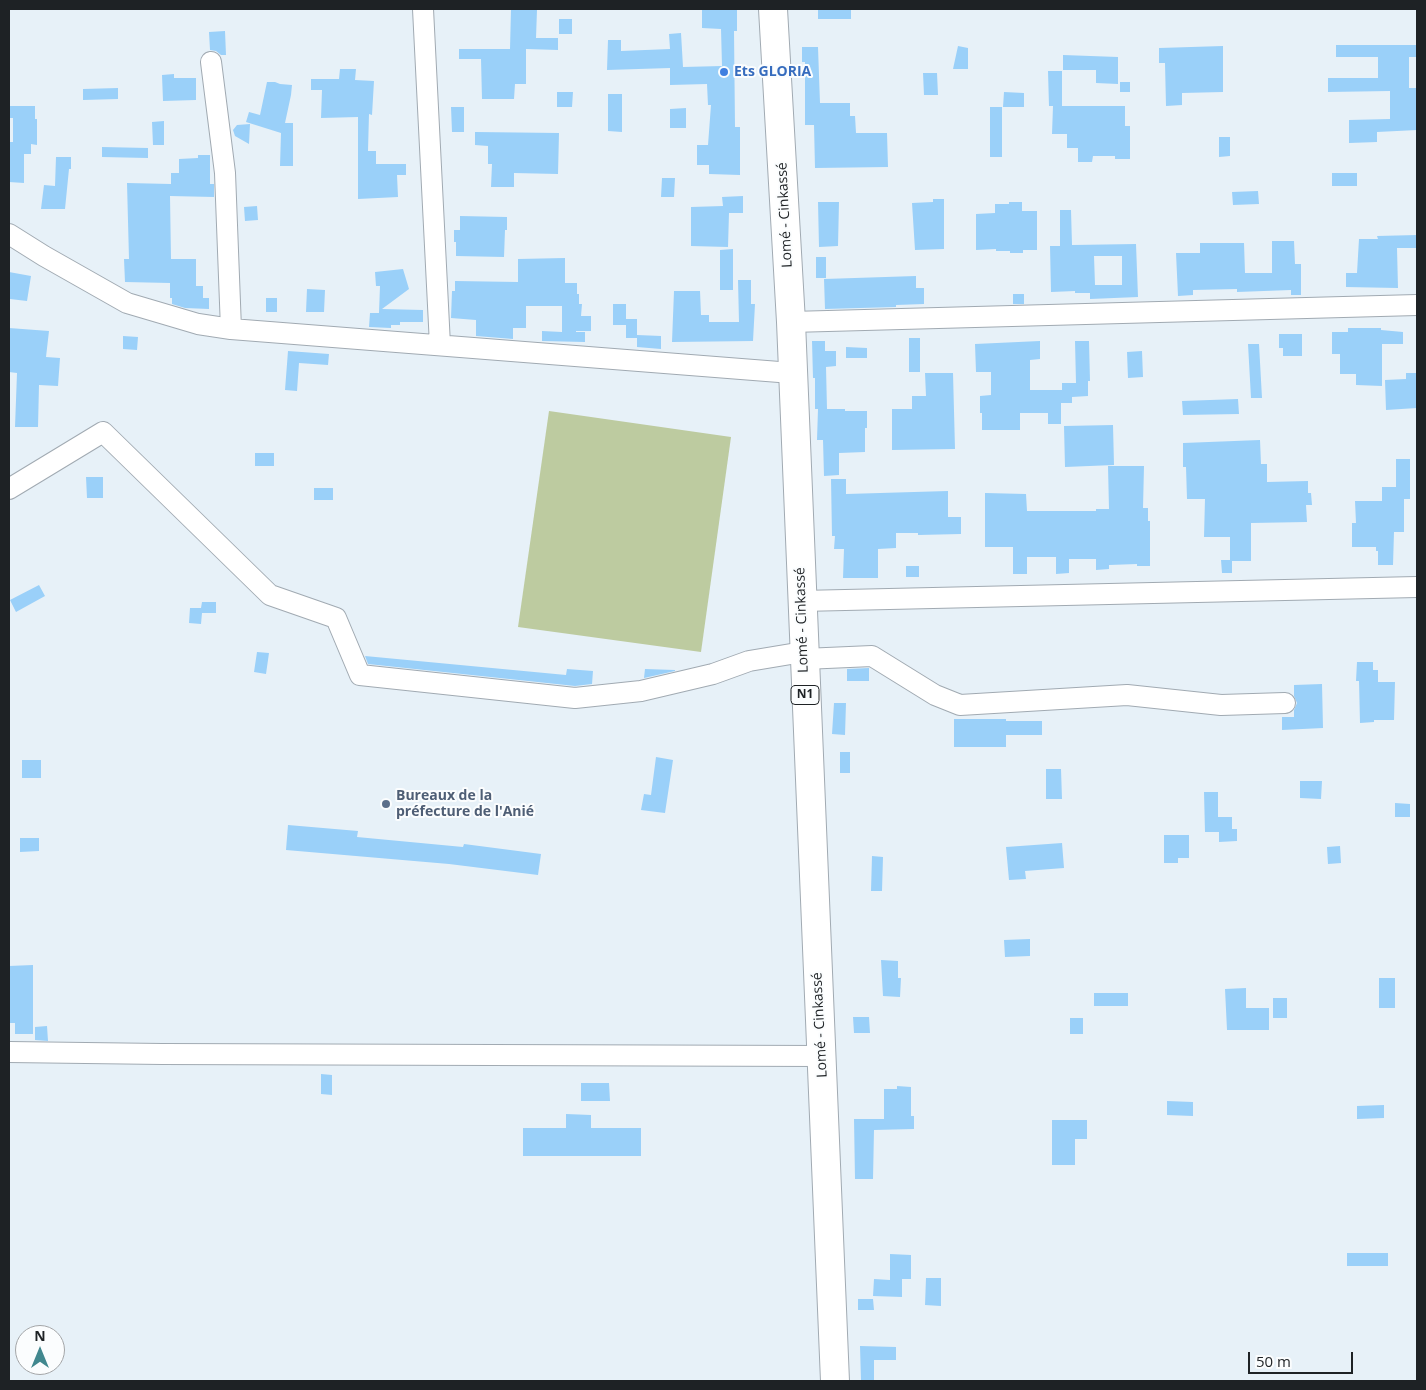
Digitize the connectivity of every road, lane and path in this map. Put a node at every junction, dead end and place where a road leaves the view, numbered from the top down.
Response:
1 (423, 9) edge
2 (773, 9) edge
3 (212, 62) dead end
4 (9, 234) edge
5 (1417, 305) edge
6 (791, 322) junction
7 (231, 328) junction
8 (440, 346) junction
9 (792, 373) junction
10 (9, 489) edge
11 (1417, 587) edge
12 (802, 601) junction
13 (804, 656) junction
14 (1285, 703) dead end
15 (9, 1052) edge
16 (821, 1056) junction
17 (835, 1381) edge

1 - 8 street
2 - 6 highway, Lomé - Cinkassé / N1
3 - 7 street
4 - 7 street
5 - 6 street
6 - 9 highway, Lomé - Cinkassé / N1
7 - 8 street
8 - 9 street
9 - 12 highway, Lomé - Cinkassé / N1
10 - 13 street
11 - 12 street
12 - 13 highway, Lomé - Cinkassé / N1
13 - 14 street
13 - 16 highway, Lomé - Cinkassé / N1
15 - 16 street
16 - 17 highway, Lomé - Cinkassé / N1

